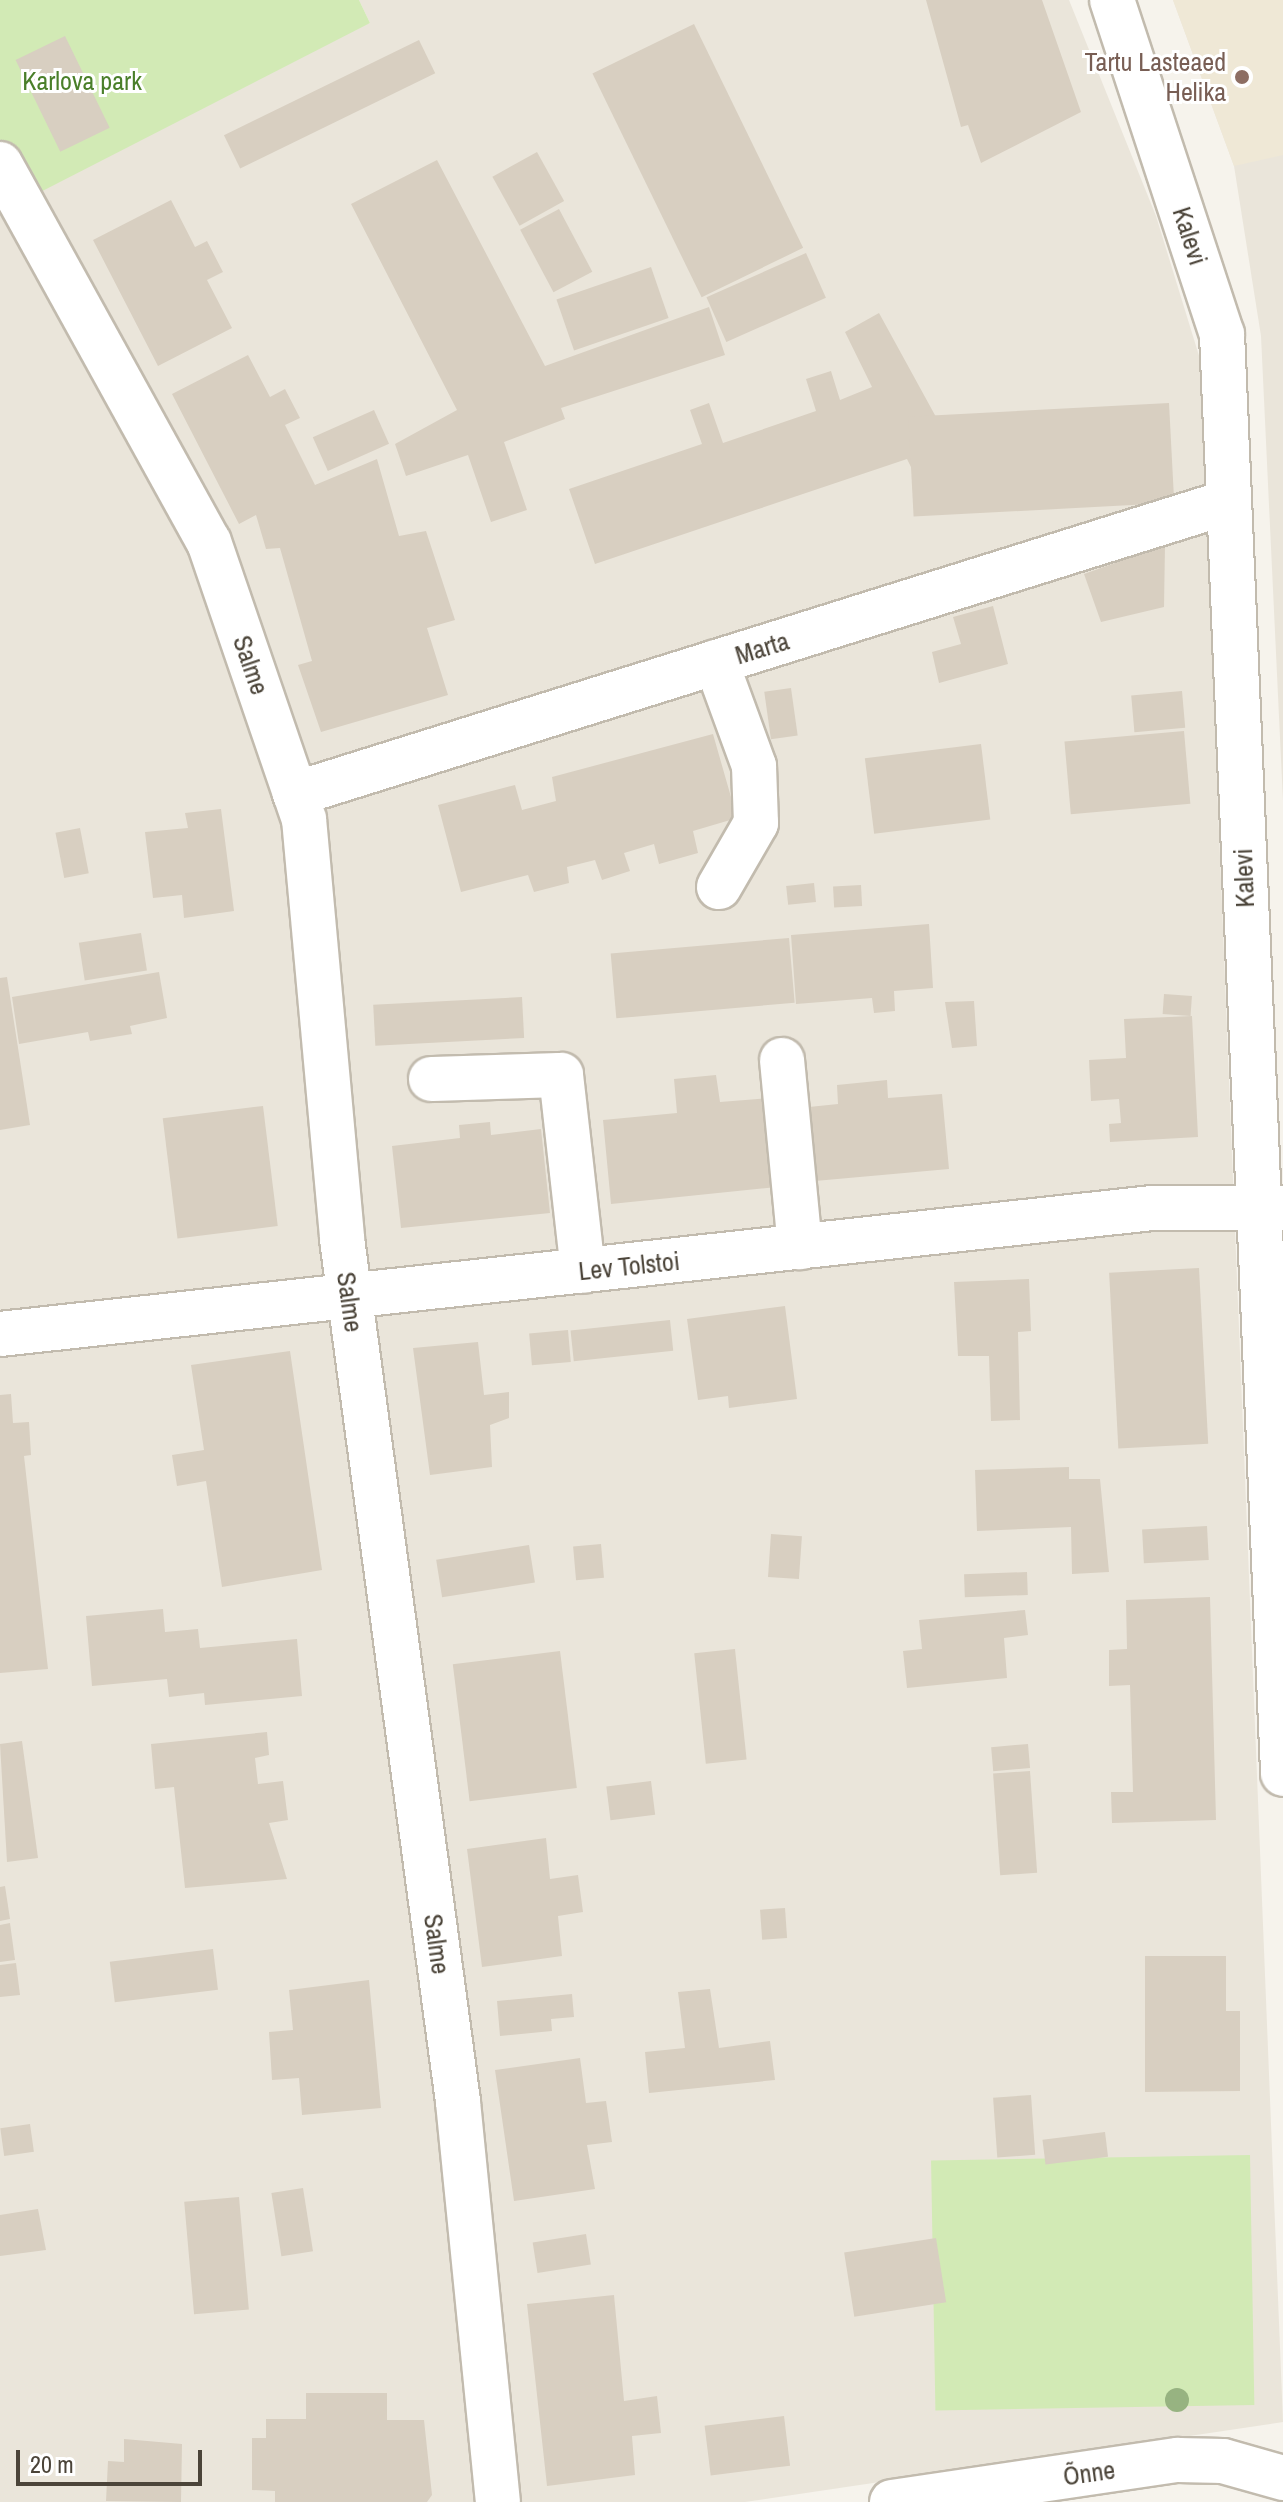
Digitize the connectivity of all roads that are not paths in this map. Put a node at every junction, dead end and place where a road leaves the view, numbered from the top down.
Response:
1 (1112, 0) edge
2 (0, 164) edge
3 (1228, 502) junction
4 (716, 662) junction
5 (295, 794) junction
6 (719, 887) dead end
7 (782, 1060) dead end
8 (431, 1079) dead end
9 (1271, 1209) edge
10 (800, 1247) junction
11 (583, 1271) junction
12 (350, 1297) junction
13 (0, 1334) edge
14 (1283, 1774) edge
15 (1283, 2478) edge
16 (498, 2502) edge
17 (892, 2502) edge

1 - 3 street, Kalevi
2 - 5 street, Salme
3 - 4 street, Marta
3 - 9 street, Kalevi
4 - 5 street, Marta
4 - 6 street
5 - 12 street, Salme
7 - 10 street
8 - 11 street
9 - 10 street, Lev Tolstoi
9 - 14 street, Kalevi
10 - 11 street, Lev Tolstoi
11 - 12 street, Lev Tolstoi
12 - 13 street, Lev Tolstoi
12 - 16 street, Salme
15 - 17 street, Õnne

